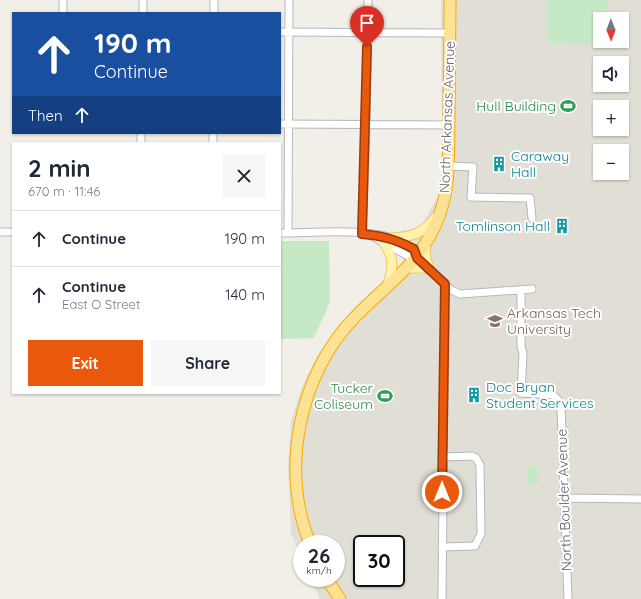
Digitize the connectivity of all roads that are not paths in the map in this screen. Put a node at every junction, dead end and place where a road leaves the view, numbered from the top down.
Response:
1 (63, 0) edge
2 (143, 0) edge
3 (214, 0) edge
4 (289, 0) edge
5 (368, 0) edge
6 (450, 0) edge
7 (63, 12) edge
8 (143, 12) edge
9 (214, 12) edge
10 (281, 32) edge
11 (289, 32) junction
12 (367, 32) junction
13 (450, 33) junction
14 (284, 124) edge
15 (366, 125) junction
16 (449, 125) junction
17 (448, 166) junction
18 (441, 210) junction
19 (532, 218) dead end
20 (0, 232) edge
21 (12, 232) edge
22 (281, 233) edge
23 (288, 233) junction
24 (362, 234) junction
25 (388, 240) junction
26 (426, 243) junction
27 (417, 258) junction
28 (408, 268) junction
29 (429, 268) junction
30 (445, 284) junction
31 (386, 289) junction
32 (532, 289) dead end
33 (521, 290) junction
34 (442, 457) junction
35 (564, 498) junction
36 (641, 499) edge
37 (307, 535) edge
38 (442, 547) junction
39 (332, 587) edge
40 (340, 599) edge
41 (442, 599) edge
42 (568, 599) edge

1 - 7 street
2 - 8 street
3 - 9 street
4 - 11 street
5 - 12 street
6 - 13 highway, North Arkansas Avenue
10 - 11 street
11 - 12 street
11 - 14 street
12 - 13 street
12 - 15 street
13 - 16 highway, North Arkansas Avenue
14 - 15 street
14 - 23 street
15 - 16 street
15 - 24 street
16 - 17 highway, North Arkansas Avenue
17 - 18 highway, North Arkansas Avenue
17 - 19 street
18 - 25 main road
18 - 26 highway, North Arkansas Avenue
20 - 21 street
22 - 23 street
23 - 24 street
24 - 25 street
25 - 27 street
25 - 31 main road
26 - 27 highway, North Arkansas Avenue
26 - 29 main road
27 - 28 highway, North Arkansas Avenue
27 - 29 street
28 - 29 main road
28 - 31 highway, North Arkansas Avenue
29 - 30 street
30 - 33 street
30 - 34 street
31 - 37 highway, North Arkansas Avenue
32 - 33 street
33 - 35 street, North Boulder Avenue
34 - 38 street
34 - 38 street
35 - 36 street
35 - 42 street, North Boulder Avenue
38 - 41 street
39 - 40 highway

